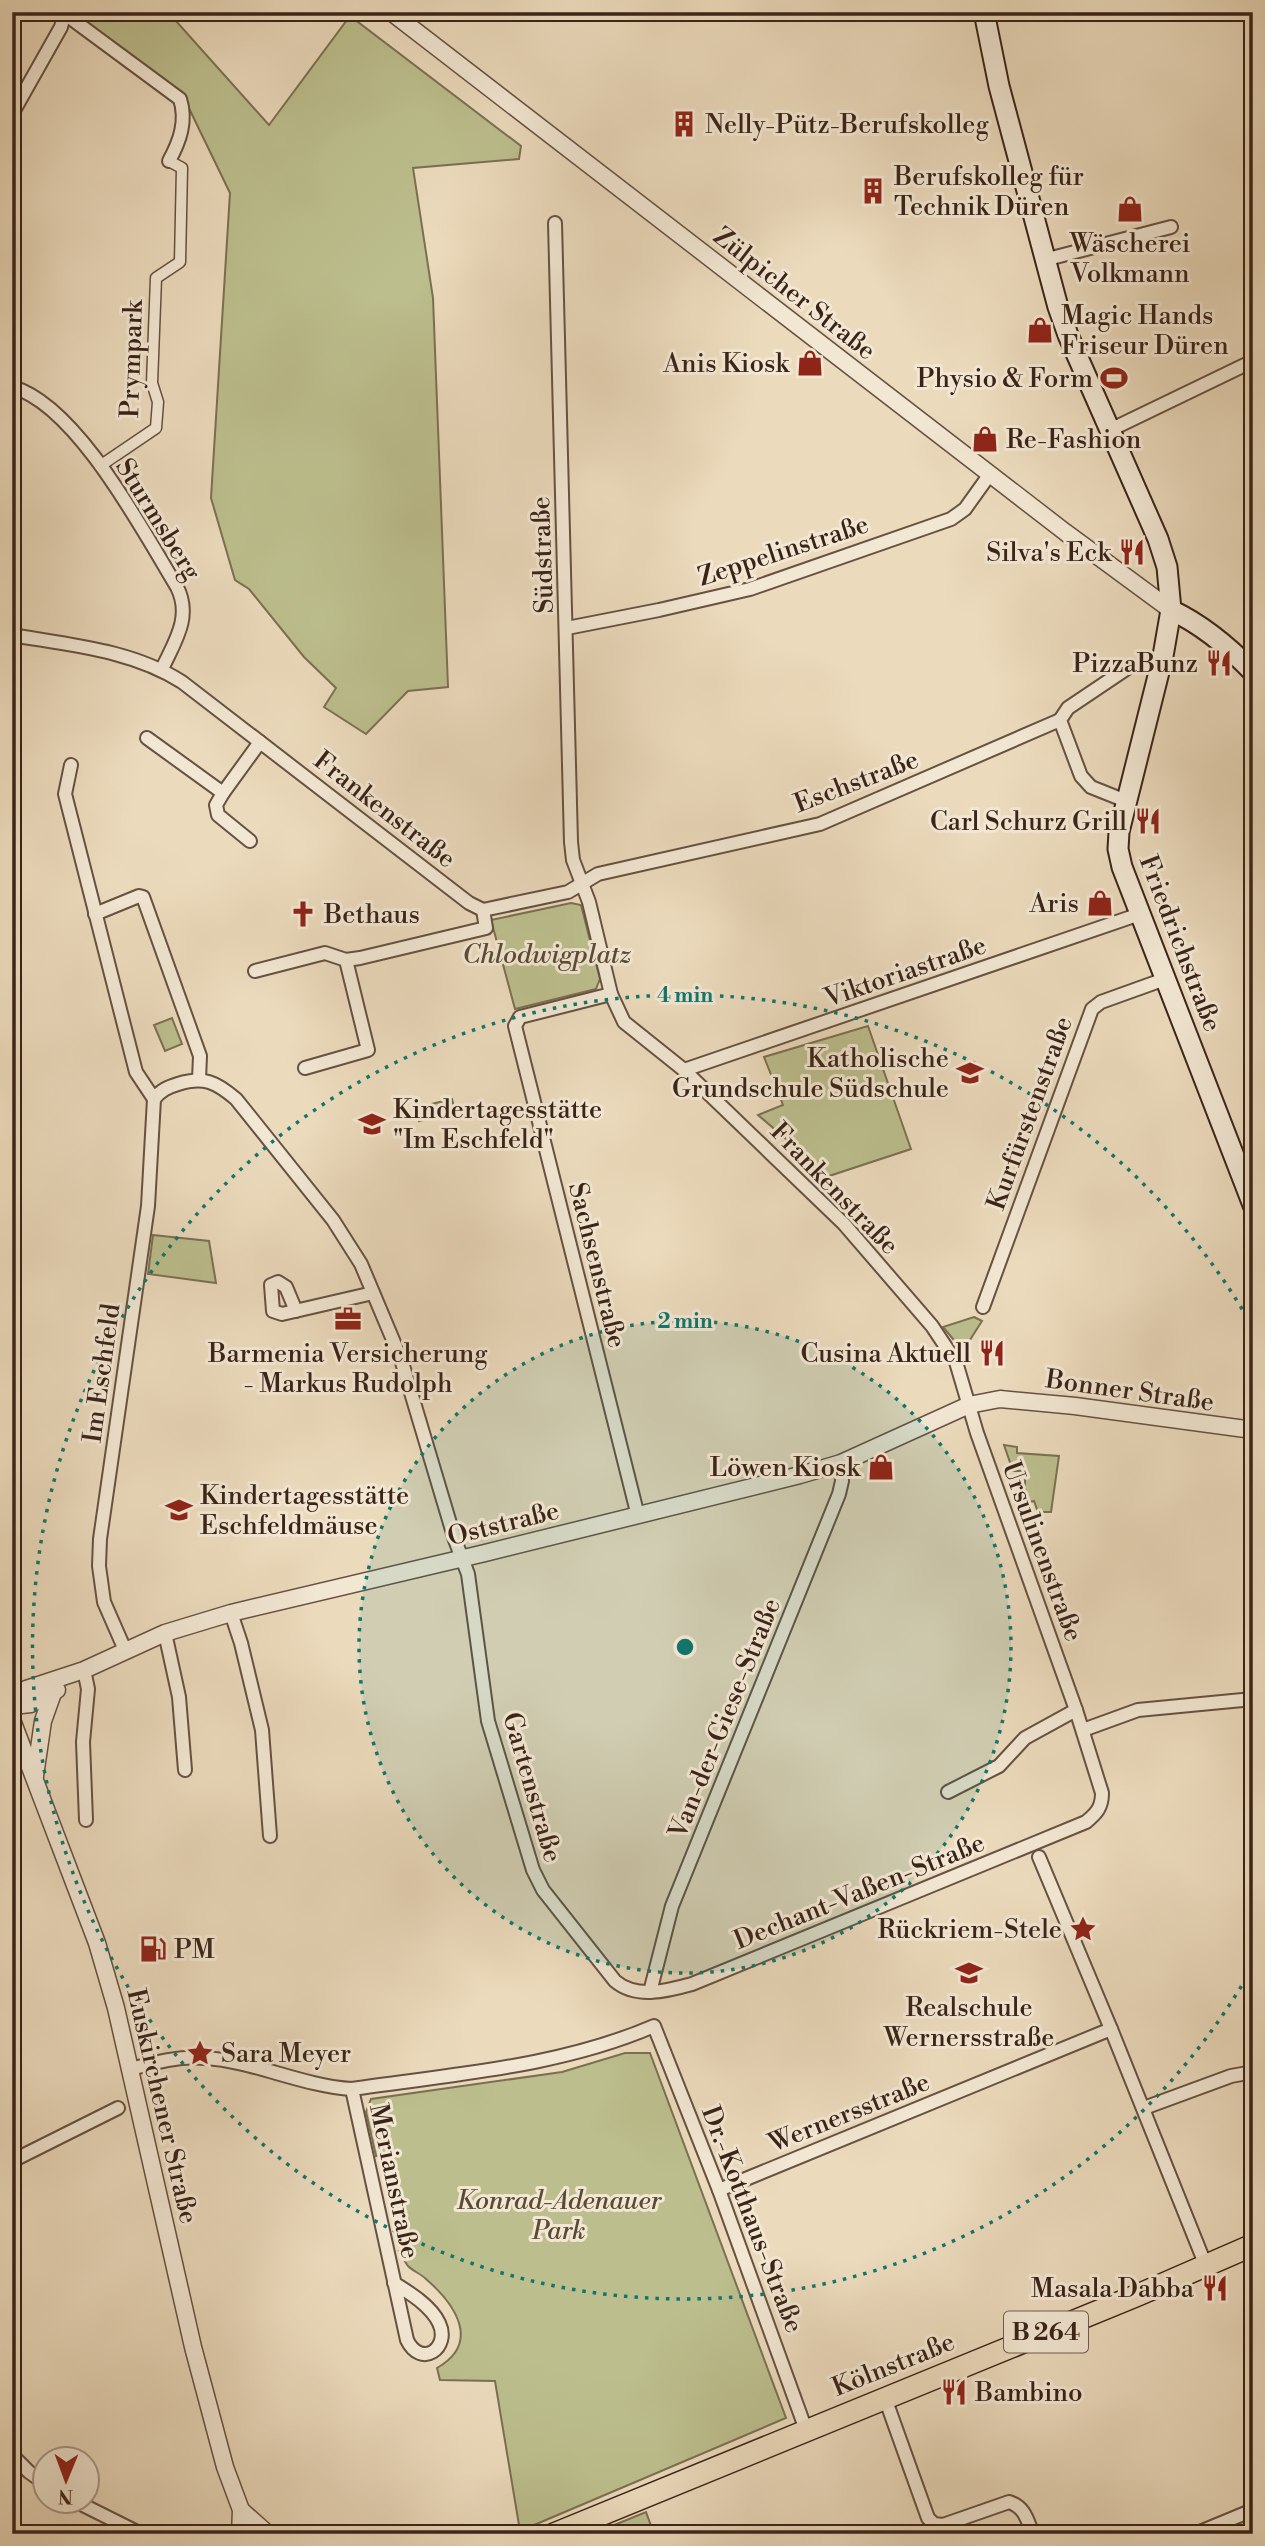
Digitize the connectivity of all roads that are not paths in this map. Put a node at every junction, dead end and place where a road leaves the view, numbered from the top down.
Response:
1 (391, 12) edge
2 (984, 12) edge
3 (65, 13) edge
4 (12, 114) edge
5 (170, 161) joint
6 (555, 223) dead end
7 (1171, 227) dead end
8 (1044, 260) junction
9 (1253, 361) edge
10 (12, 387) edge
11 (1110, 430) junction
12 (100, 466) junction
13 (990, 474) junction
14 (1171, 610) junction
15 (567, 628) junction
16 (12, 635) edge
17 (1129, 667) dead end
18 (162, 669) junction
19 (1253, 672) edge
20 (1060, 720) junction
21 (147, 738) dead end
22 (260, 742) junction
23 (71, 765) dead end
24 (223, 793) junction
25 (1126, 801) junction
26 (250, 841) dead end
27 (580, 884) junction
28 (483, 910) junction
29 (95, 914) junction
30 (1140, 914) junction
31 (346, 960) junction
32 (255, 971) dead end
33 (1165, 979) junction
34 (611, 994) junction
35 (305, 1068) dead end
36 (684, 1070) junction
37 (199, 1079) junction
38 (154, 1099) junction
39 (1253, 1205) edge
40 (373, 1293) junction
41 (983, 1307) dead end
42 (296, 1311) dead end
43 (969, 1405) junction
44 (1253, 1430) edge
45 (841, 1463) junction
46 (638, 1516) junction
47 (462, 1559) junction
48 (230, 1613) junction
49 (165, 1633) junction
50 (125, 1650) junction
51 (84, 1670) junction
52 (53, 1693) junction
53 (1253, 1699) edge
54 (12, 1703) edge
55 (1076, 1710) junction
56 (12, 1720) edge
57 (1083, 1730) junction
58 (185, 1770) dead end
59 (34, 1779) junction
60 (948, 1792) dead end
61 (1095, 1814) joint
62 (86, 1819) dead end
63 (270, 1836) dead end
64 (1039, 1857) dead end
65 (634, 1991) joint
66 (650, 1992) junction
67 (1111, 2029) junction
68 (131, 2069) junction
69 (1253, 2072) edge
70 (352, 2089) junction
71 (118, 2108) dead end
72 (1144, 2108) junction
73 (12, 2161) edge
74 (719, 2190) junction
75 (1253, 2245) edge
76 (1206, 2266) junction
77 (394, 2283) junction
78 (885, 2398) junction
79 (806, 2430) junction
80 (12, 2455) edge
81 (32, 2474) edge
82 (241, 2510) junction
83 (1253, 2510) edge
84 (100, 2514) edge
85 (141, 2534) edge
86 (240, 2534) edge
87 (268, 2534) edge
88 (554, 2534) edge
89 (1033, 2534) edge
90 (1195, 2534) edge

1 - 13 street, Zülpicher Straße
2 - 8 main road, Friedrichstraße
3 - 4 street
3 - 5 street, Prympark
5 - 12 street, Prympark
6 - 15 street, Südstraße
7 - 8 street
8 - 11 main road, Friedrichstraße
9 - 11 street
10 - 12 street, Sturmsberg
11 - 14 main road, Friedrichstraße
12 - 18 street, Sturmsberg
13 - 14 street, Zülpicher Straße
13 - 15 street, Zeppelinstraße
14 - 19 main road
14 - 25 main road, Friedrichstraße
15 - 27 street, Südstraße
16 - 18 street, Frankenstraße
17 - 20 street, Eschstraße
18 - 22 street, Frankenstraße
20 - 25 street
20 - 27 street, Eschstraße
21 - 24 street
22 - 24 street
22 - 28 street, Frankenstraße
23 - 29 street
24 - 26 street
25 - 30 main road, Friedrichstraße
27 - 28 street
27 - 34 street
28 - 31 street
29 - 37 street
29 - 38 street
30 - 33 main road, Friedrichstraße
30 - 36 street, Viktoriastraße
31 - 32 street
31 - 35 street
33 - 39 main road, Friedrichstraße
33 - 41 street, Kurfürstenstraße
34 - 36 street, Frankenstraße
34 - 46 street, Sachsenstraße
36 - 43 street, Frankenstraße
37 - 38 street
37 - 40 street
38 - 50 street, Im Eschfeld
40 - 42 street
40 - 47 street
43 - 44 street, Bonner Straße
43 - 45 street, Oststraße
43 - 55 street, Ursulinenstraße
45 - 46 street, Oststraße
45 - 66 street, Van-der-Giese-Straße
46 - 47 street, Oststraße
47 - 48 street, Oststraße
47 - 65 street, Gartenstraße
48 - 49 street, Oststraße
48 - 63 street
49 - 50 street, Oststraße
49 - 58 street
50 - 51 street, Oststraße
51 - 52 street, Oststraße
51 - 54 street, Oststraße
51 - 62 street
52 - 54 street, Oststraße
52 - 59 street
53 - 57 street
55 - 57 street, Ursulinenstraße
55 - 60 street
56 - 59 street, Euskirchener Straße
57 - 61 street, Ursulinenstraße
59 - 68 street, Euskirchener Straße
61 - 66 street, Dechant-Vaßen-Straße
64 - 67 street
65 - 66 street, Dechant-Vaßen-Straße
67 - 72 street
67 - 74 street, Wernersstraße
68 - 70 street
68 - 82 street, Euskirchener Straße
69 - 72 street
70 - 74 street, Dr.-Kotthaus-Straße
70 - 77 street, Merianstraße
71 - 73 street
72 - 76 street
74 - 79 street, Dr.-Kotthaus-Straße
75 - 76 main road, Kölnstraße / B 264
76 - 78 main road, Kölnstraße / B 264
77 - 77 street, Merianstraße
78 - 79 main road, Kölnstraße / B 264
78 - 89 street
79 - 88 main road, Kölnstraße / B 264
80 - 81 street
82 - 86 street, Euskirchener Straße
82 - 87 street, Euskirchener Straße
83 - 90 street
84 - 85 street

